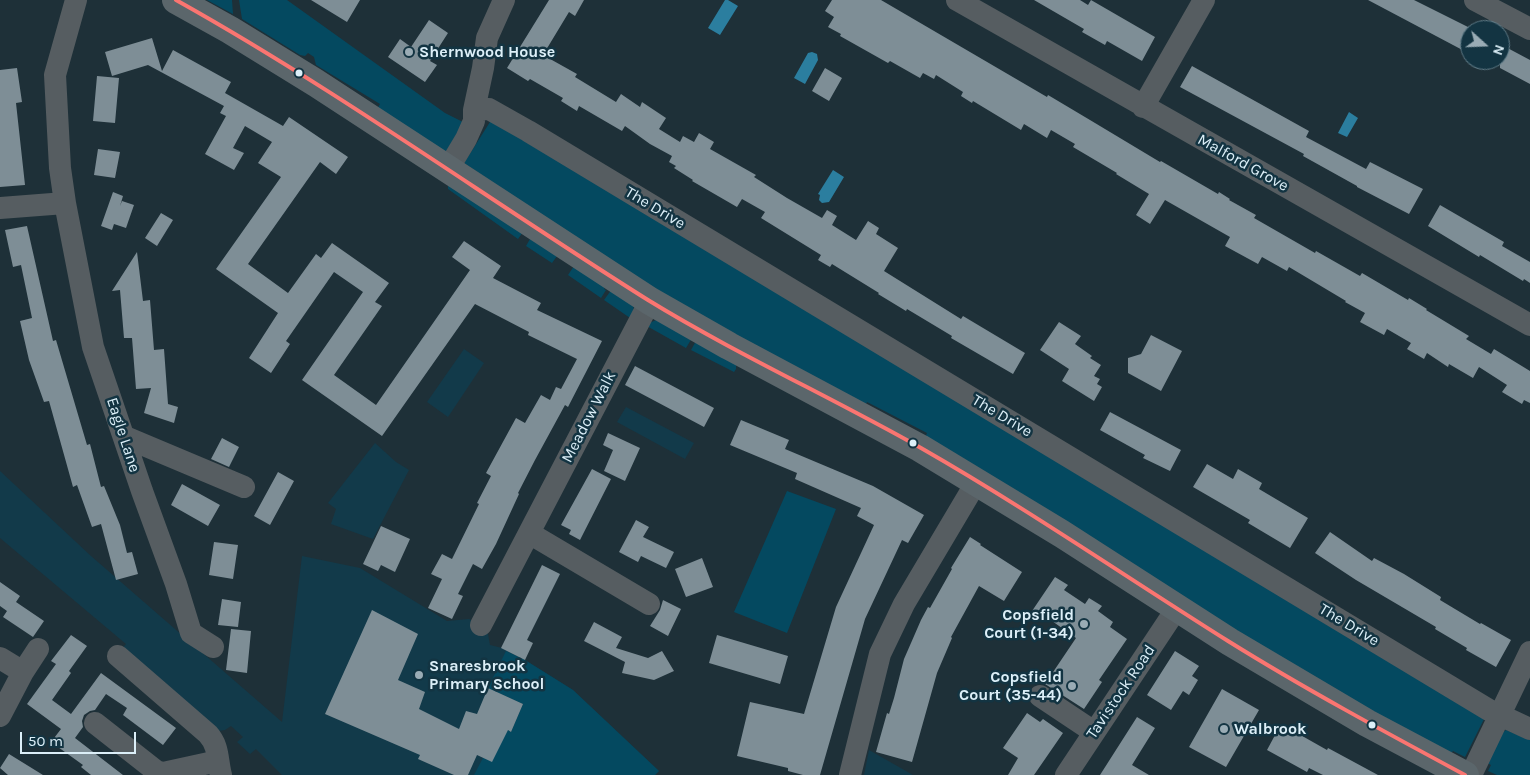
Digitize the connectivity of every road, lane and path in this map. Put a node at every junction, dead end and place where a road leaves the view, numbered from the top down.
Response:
1 (76, 0) edge
2 (176, 0) edge
3 (504, 0) edge
4 (957, 0) edge
5 (1204, 0) edge
6 (1475, 0) edge
7 (1530, 28) edge
8 (1143, 107) junction
9 (474, 110) junction
10 (448, 169) junction
11 (65, 203) junction
12 (0, 208) edge
13 (650, 301) junction
14 (1530, 325) edge
15 (125, 437) junction
16 (977, 481) junction
17 (244, 487) dead end
18 (529, 533) junction
19 (649, 604) dead end
20 (1177, 608) junction
21 (481, 625) dead end
22 (213, 647) dead end
23 (38, 649) dead end
24 (1530, 652) edge
25 (118, 656) dead end
26 (0, 658) edge
27 (23, 672) junction
28 (1040, 696) dead end
29 (1500, 715) junction
30 (0, 716) edge
31 (95, 723) dead end
32 (1530, 729) edge
33 (1094, 732) junction
34 (220, 768) edge
35 (850, 775) edge
36 (1066, 775) edge
37 (1465, 775) edge
38 (1471, 775) edge

1 - 11 street, Eagle Lane
2 - 10 main road
3 - 9 street
4 - 8 street, Malford Grove
5 - 8 street
6 - 7 street
8 - 14 street, Malford Grove
9 - 10 street
9 - 29 street, The Drive
10 - 13 main road
11 - 12 street
11 - 15 street, Eagle Lane
13 - 16 main road
13 - 18 street, Meadow Walk
15 - 17 street
15 - 22 street, Eagle Lane
16 - 20 main road
16 - 35 street
18 - 19 street
18 - 21 street, Meadow Walk
20 - 33 street, Tavistock Road
20 - 37 main road
23 - 27 street
24 - 29 street
25 - 34 street
26 - 27 street
27 - 30 street
28 - 33 street
29 - 32 street, The Drive
29 - 38 street
31 - 34 street
33 - 36 street, Tavistock Road

